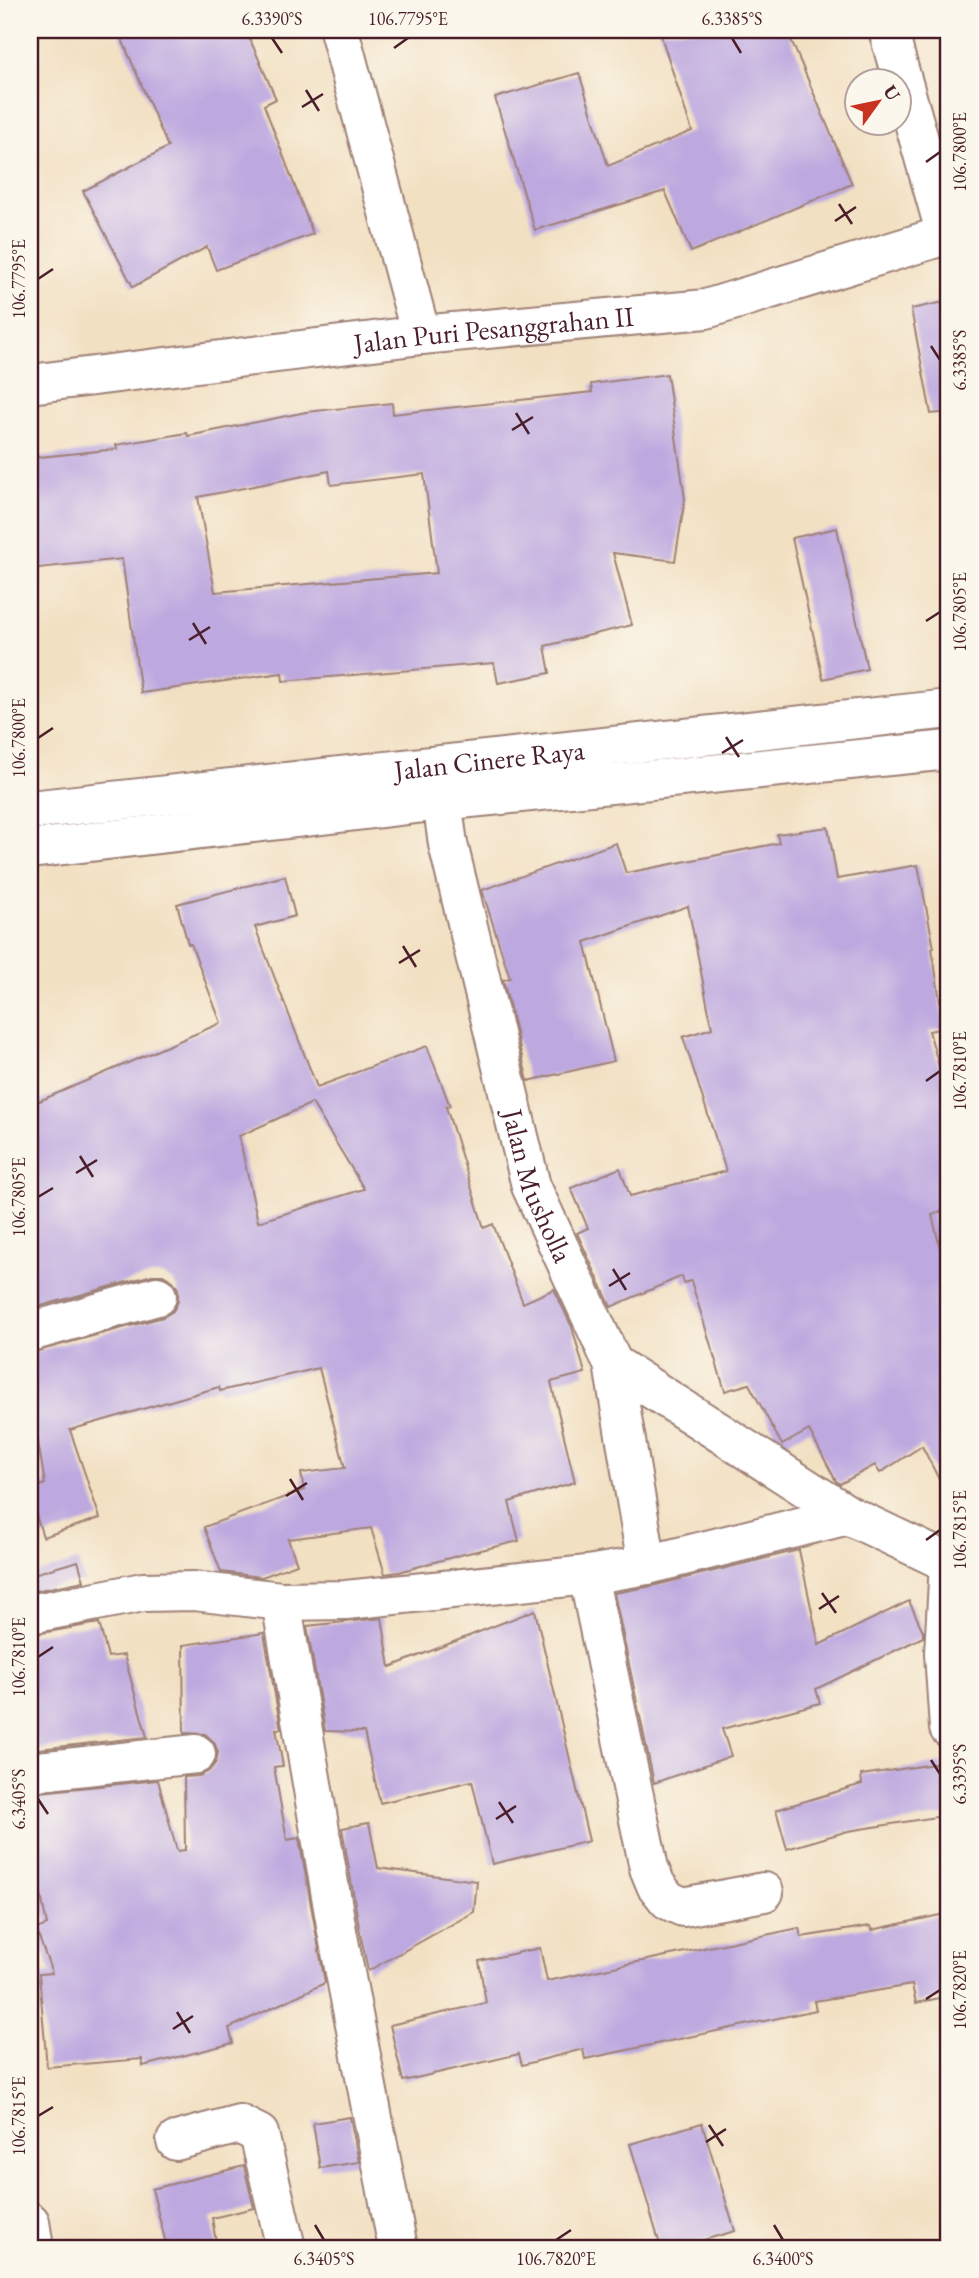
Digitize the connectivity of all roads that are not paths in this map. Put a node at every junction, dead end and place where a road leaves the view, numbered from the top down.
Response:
1 (339, 30) edge
2 (888, 30) edge
3 (947, 235) edge
4 (421, 335) junction
5 (30, 384) edge
6 (949, 709) edge
7 (949, 750) edge
8 (442, 801) junction
9 (30, 810) edge
10 (30, 849) edge
11 (157, 1296) dead end
12 (30, 1332) edge
13 (612, 1364) junction
14 (848, 1515) junction
15 (949, 1563) edge
16 (647, 1565) junction
17 (588, 1576) junction
18 (281, 1601) junction
19 (30, 1614) edge
20 (949, 1728) edge
21 (196, 1754) dead end
22 (30, 1772) edge
23 (764, 1892) dead end
24 (176, 2141) dead end
25 (30, 2222) edge
26 (34, 2248) edge
27 (286, 2248) edge
28 (398, 2248) edge

1 - 4 street
2 - 3 street
3 - 4 street, Jalan Puri Pesanggrahan II
4 - 5 street, Jalan Puri Pesanggrahan II
6 - 9 street, Jalan Cinere Raya
7 - 8 street, Jalan Cinere Raya
8 - 10 street, Jalan Cinere Raya
8 - 13 street, Jalan Musholla
11 - 12 street
13 - 14 street
13 - 16 street, Jalan Musholla
14 - 15 street
14 - 16 street
15 - 20 street
16 - 17 street
17 - 18 street
17 - 23 street
18 - 19 street
18 - 28 street
21 - 22 street
24 - 27 street
25 - 26 street

